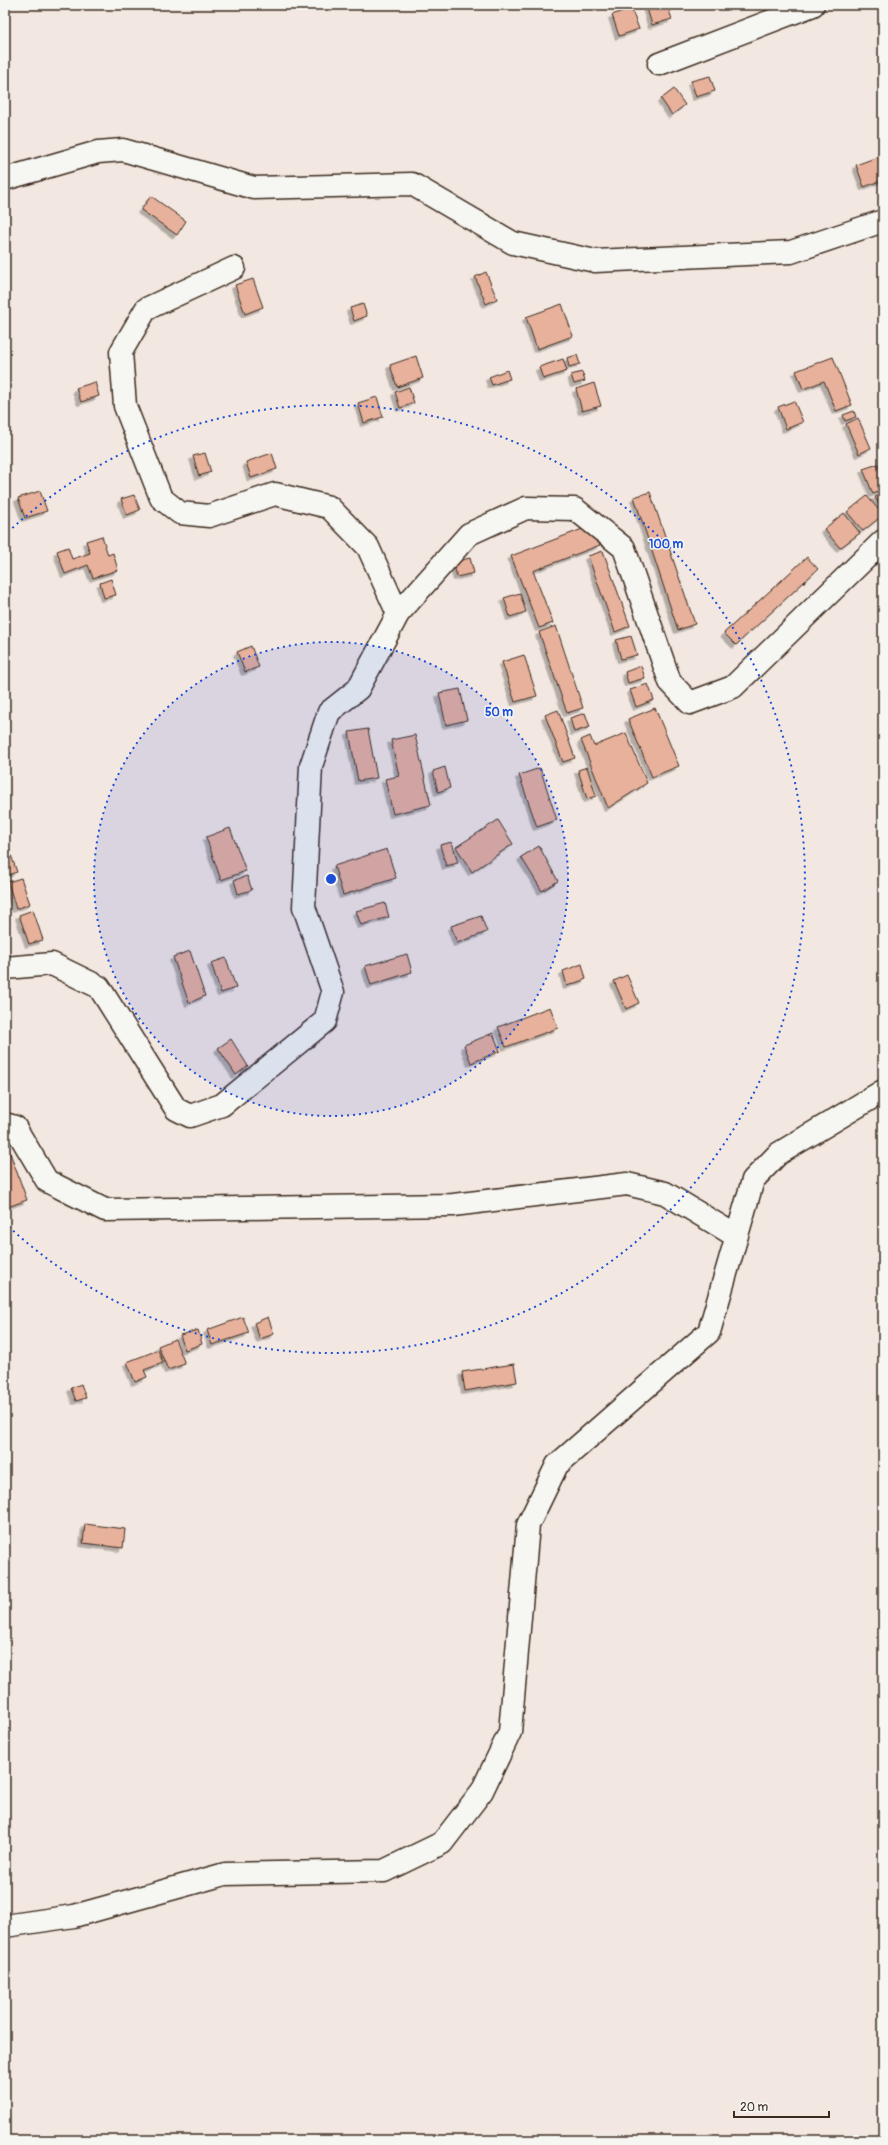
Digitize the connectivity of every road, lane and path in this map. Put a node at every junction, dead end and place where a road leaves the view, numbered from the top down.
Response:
1 (813, 5) edge
2 (659, 64) dead end
3 (5, 179) edge
4 (883, 221) edge
5 (234, 268) dead end
6 (883, 541) edge
7 (398, 614) junction
8 (5, 968) edge
9 (883, 1091) edge
10 (5, 1124) edge
11 (736, 1236) junction
12 (5, 1926) edge

1 - 2 street
3 - 4 street
5 - 7 street
6 - 7 street
7 - 8 street
9 - 11 street
10 - 11 street
11 - 12 street

